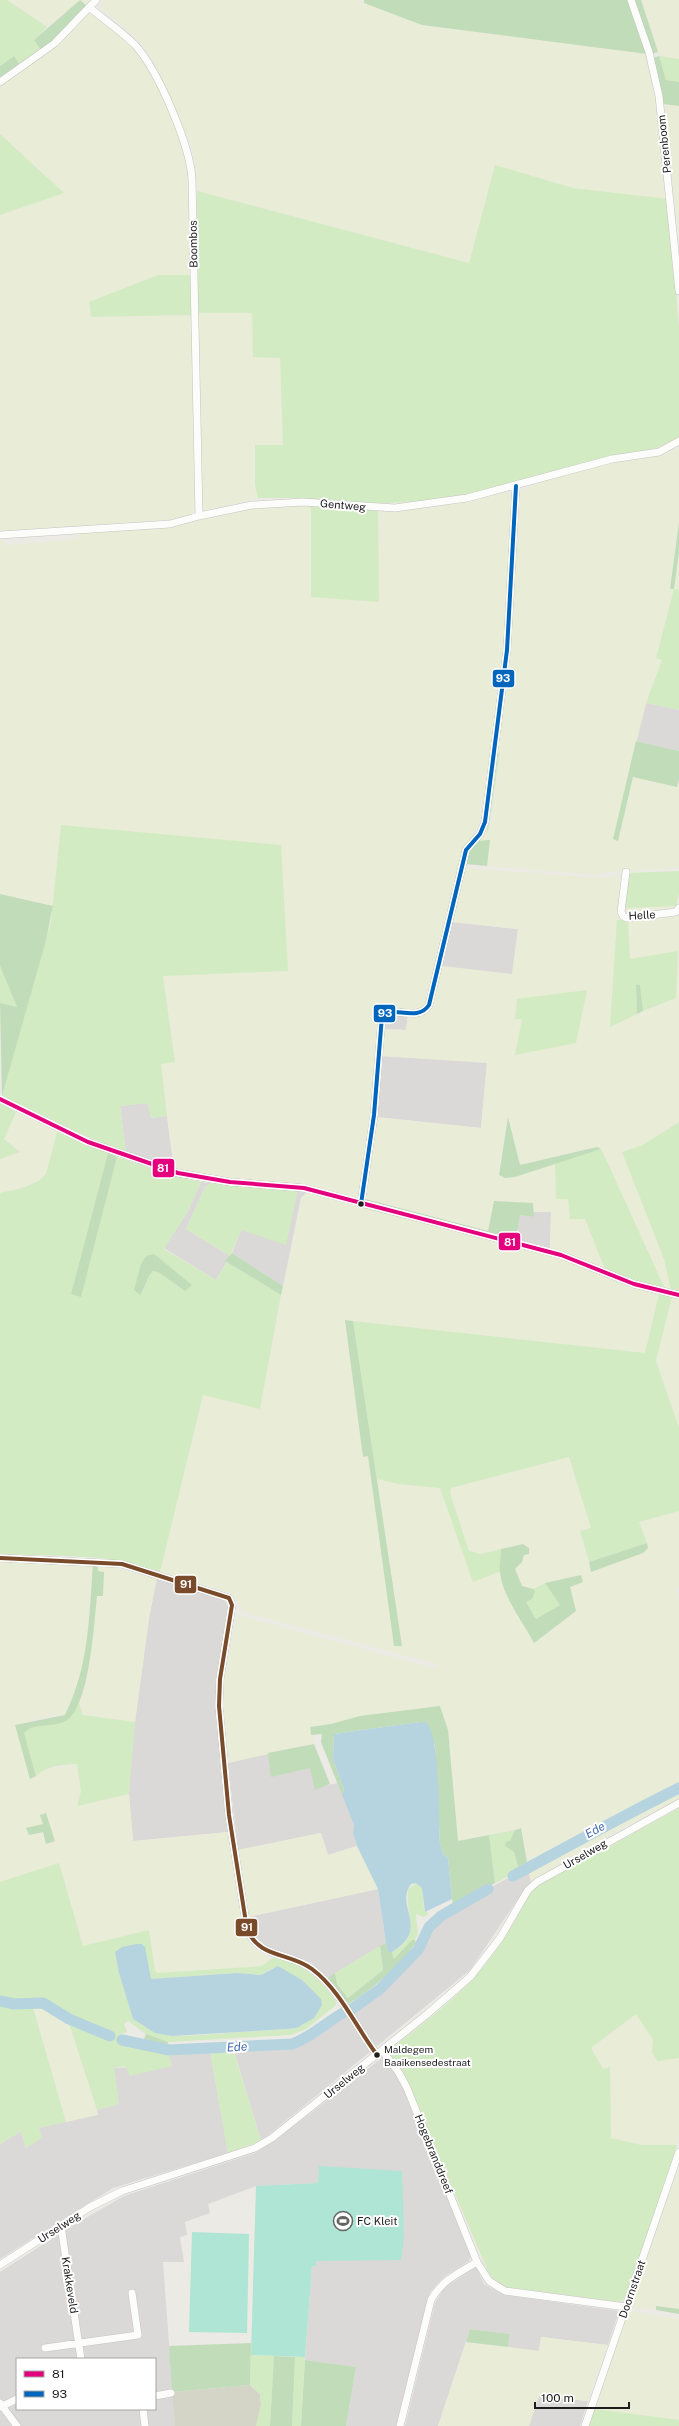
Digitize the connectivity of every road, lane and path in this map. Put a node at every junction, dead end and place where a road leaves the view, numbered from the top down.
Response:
1 (96, 0) edge
2 (632, 0) edge
3 (90, 8) junction
4 (0, 82) edge
5 (679, 291) edge
6 (679, 441) edge
7 (516, 486) junction
8 (199, 516) junction
9 (0, 535) edge
10 (626, 872) dead end
11 (679, 908) edge
12 (0, 1099) edge
13 (361, 1204) junction
14 (679, 1295) edge
15 (0, 1558) edge
16 (679, 1803) edge
17 (379, 2053) junction
18 (679, 2152) edge
19 (61, 2226) junction
20 (477, 2262) junction
21 (0, 2265) edge
22 (132, 2293) dead end
23 (626, 2307) junction
24 (79, 2343) junction
25 (45, 2348) dead end
26 (81, 2358) edge
27 (170, 2393) dead end
28 (156, 2396) edge
29 (16, 2399) edge
30 (1, 2405) edge
31 (143, 2410) edge
32 (17, 2426) edge
33 (145, 2426) edge
34 (400, 2426) edge
35 (585, 2426) edge

1 - 3 street
2 - 5 street, Perenboom
3 - 4 street
3 - 8 street, Boombos
6 - 7 street, Gentweg
7 - 8 street, Gentweg
7 - 13 street
8 - 9 street, Gentweg
10 - 11 street, Helle
12 - 13 street
13 - 14 street
15 - 17 street, Hogebranddreef
16 - 17 street, Urselweg
17 - 19 street, Urselweg
17 - 20 street, Hogebranddreef
18 - 23 street, Doornstraat
19 - 21 street, Urselweg
19 - 24 street, Krakkeveld
20 - 23 street, Hogebranddreef
20 - 34 street
22 - 24 street
23 - 35 street, Doornstraat
24 - 25 street
24 - 26 street, Krakkeveld
27 - 28 street
29 - 30 street
30 - 32 street
31 - 33 street

